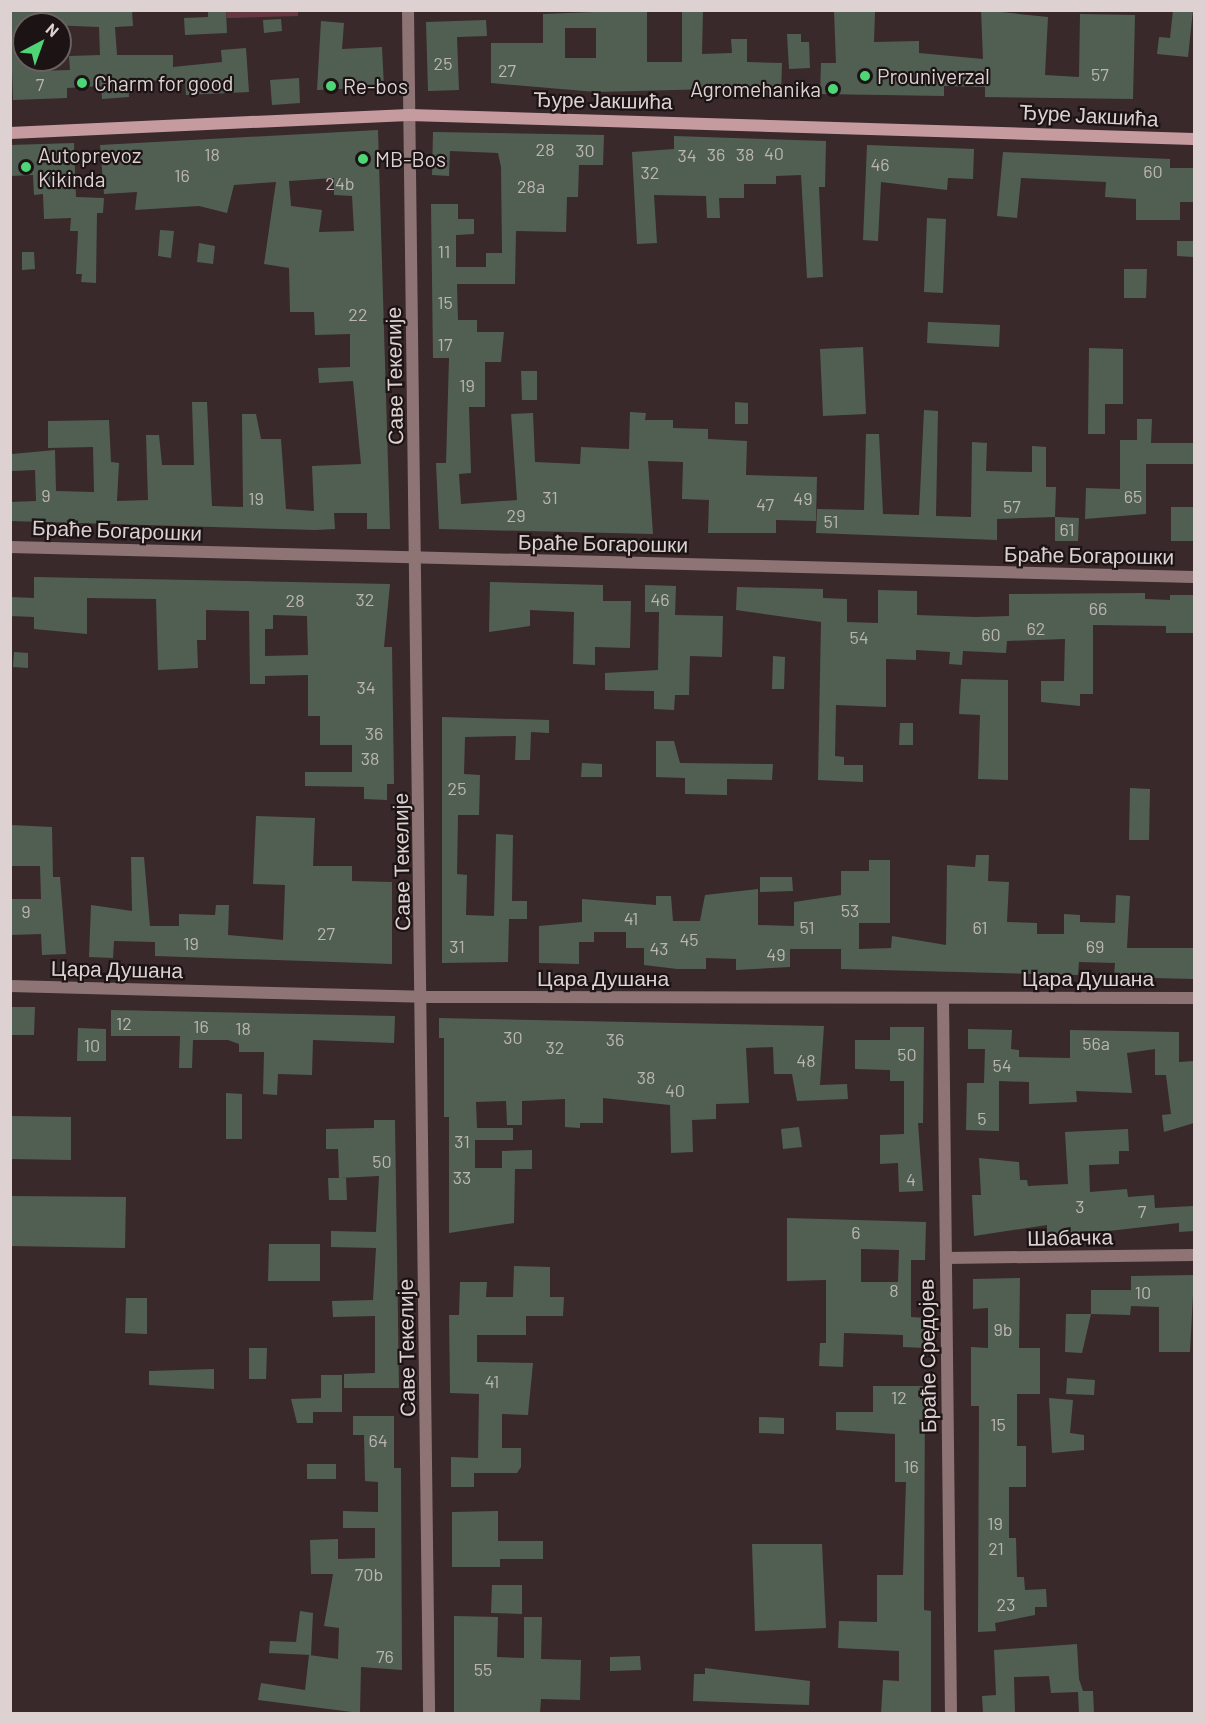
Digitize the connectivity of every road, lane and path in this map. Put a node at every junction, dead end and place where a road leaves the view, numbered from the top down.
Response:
1 (408, 10) edge
2 (409, 115) junction
3 (10, 133) edge
4 (1194, 139) edge
5 (10, 547) edge
6 (416, 558) junction
7 (1194, 577) edge
8 (10, 986) edge
9 (422, 996) junction
10 (1194, 998) edge
11 (943, 999) junction
12 (1194, 1255) edge
13 (946, 1258) junction
14 (429, 1713) edge
15 (951, 1713) edge

1 - 2 street, Саве Текелије
2 - 3 main road, Ђуре Јакшића
2 - 4 main road, Ђуре Јакшића
2 - 6 street, Саве Текелије
5 - 6 street, Браће Богарошки
6 - 7 street, Браће Богарошки
6 - 9 street, Саве Текелије
8 - 9 street, Цара Душана
9 - 11 street, Цара Душана
9 - 14 street, Саве Текелије
10 - 11 street, Цара Душана
11 - 13 street, Браће Средојев
12 - 13 street, Шабачка
13 - 15 street, Браће Средојев

